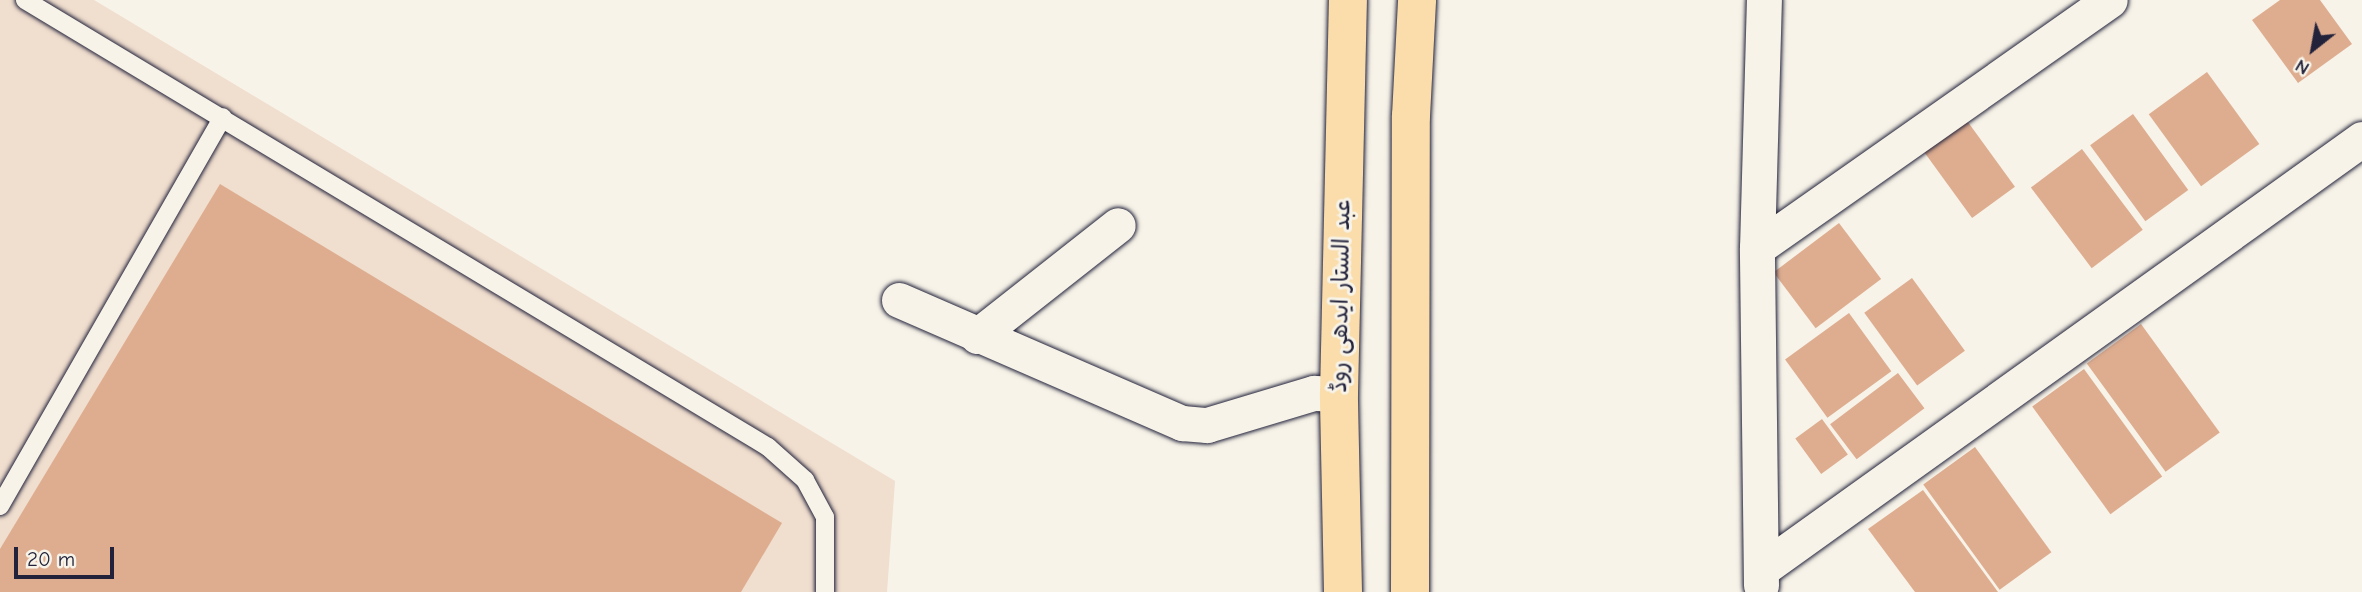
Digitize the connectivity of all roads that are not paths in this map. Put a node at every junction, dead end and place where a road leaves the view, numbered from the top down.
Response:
1 (25, 0) edge
2 (1348, 0) edge
3 (1418, 0) edge
4 (1764, 0) edge
5 (2110, 0) edge
6 (223, 117) junction
7 (2362, 139) edge
8 (1118, 225) dead end
9 (1757, 248) junction
10 (899, 300) dead end
11 (977, 336) junction
12 (1339, 394) junction
13 (0, 506) edge
14 (1761, 580) edge
15 (825, 592) edge
16 (1343, 592) edge
17 (1410, 592) edge

1 - 6 lane
2 - 12 main road, عبد الستار ایدھی روڈ
3 - 17 main road
4 - 9 street
5 - 9 street
6 - 13 lane
6 - 15 lane
7 - 14 street
8 - 11 street
9 - 14 street
10 - 11 street
11 - 12 street
12 - 16 main road, عبد الستار ایدھی روڈ

